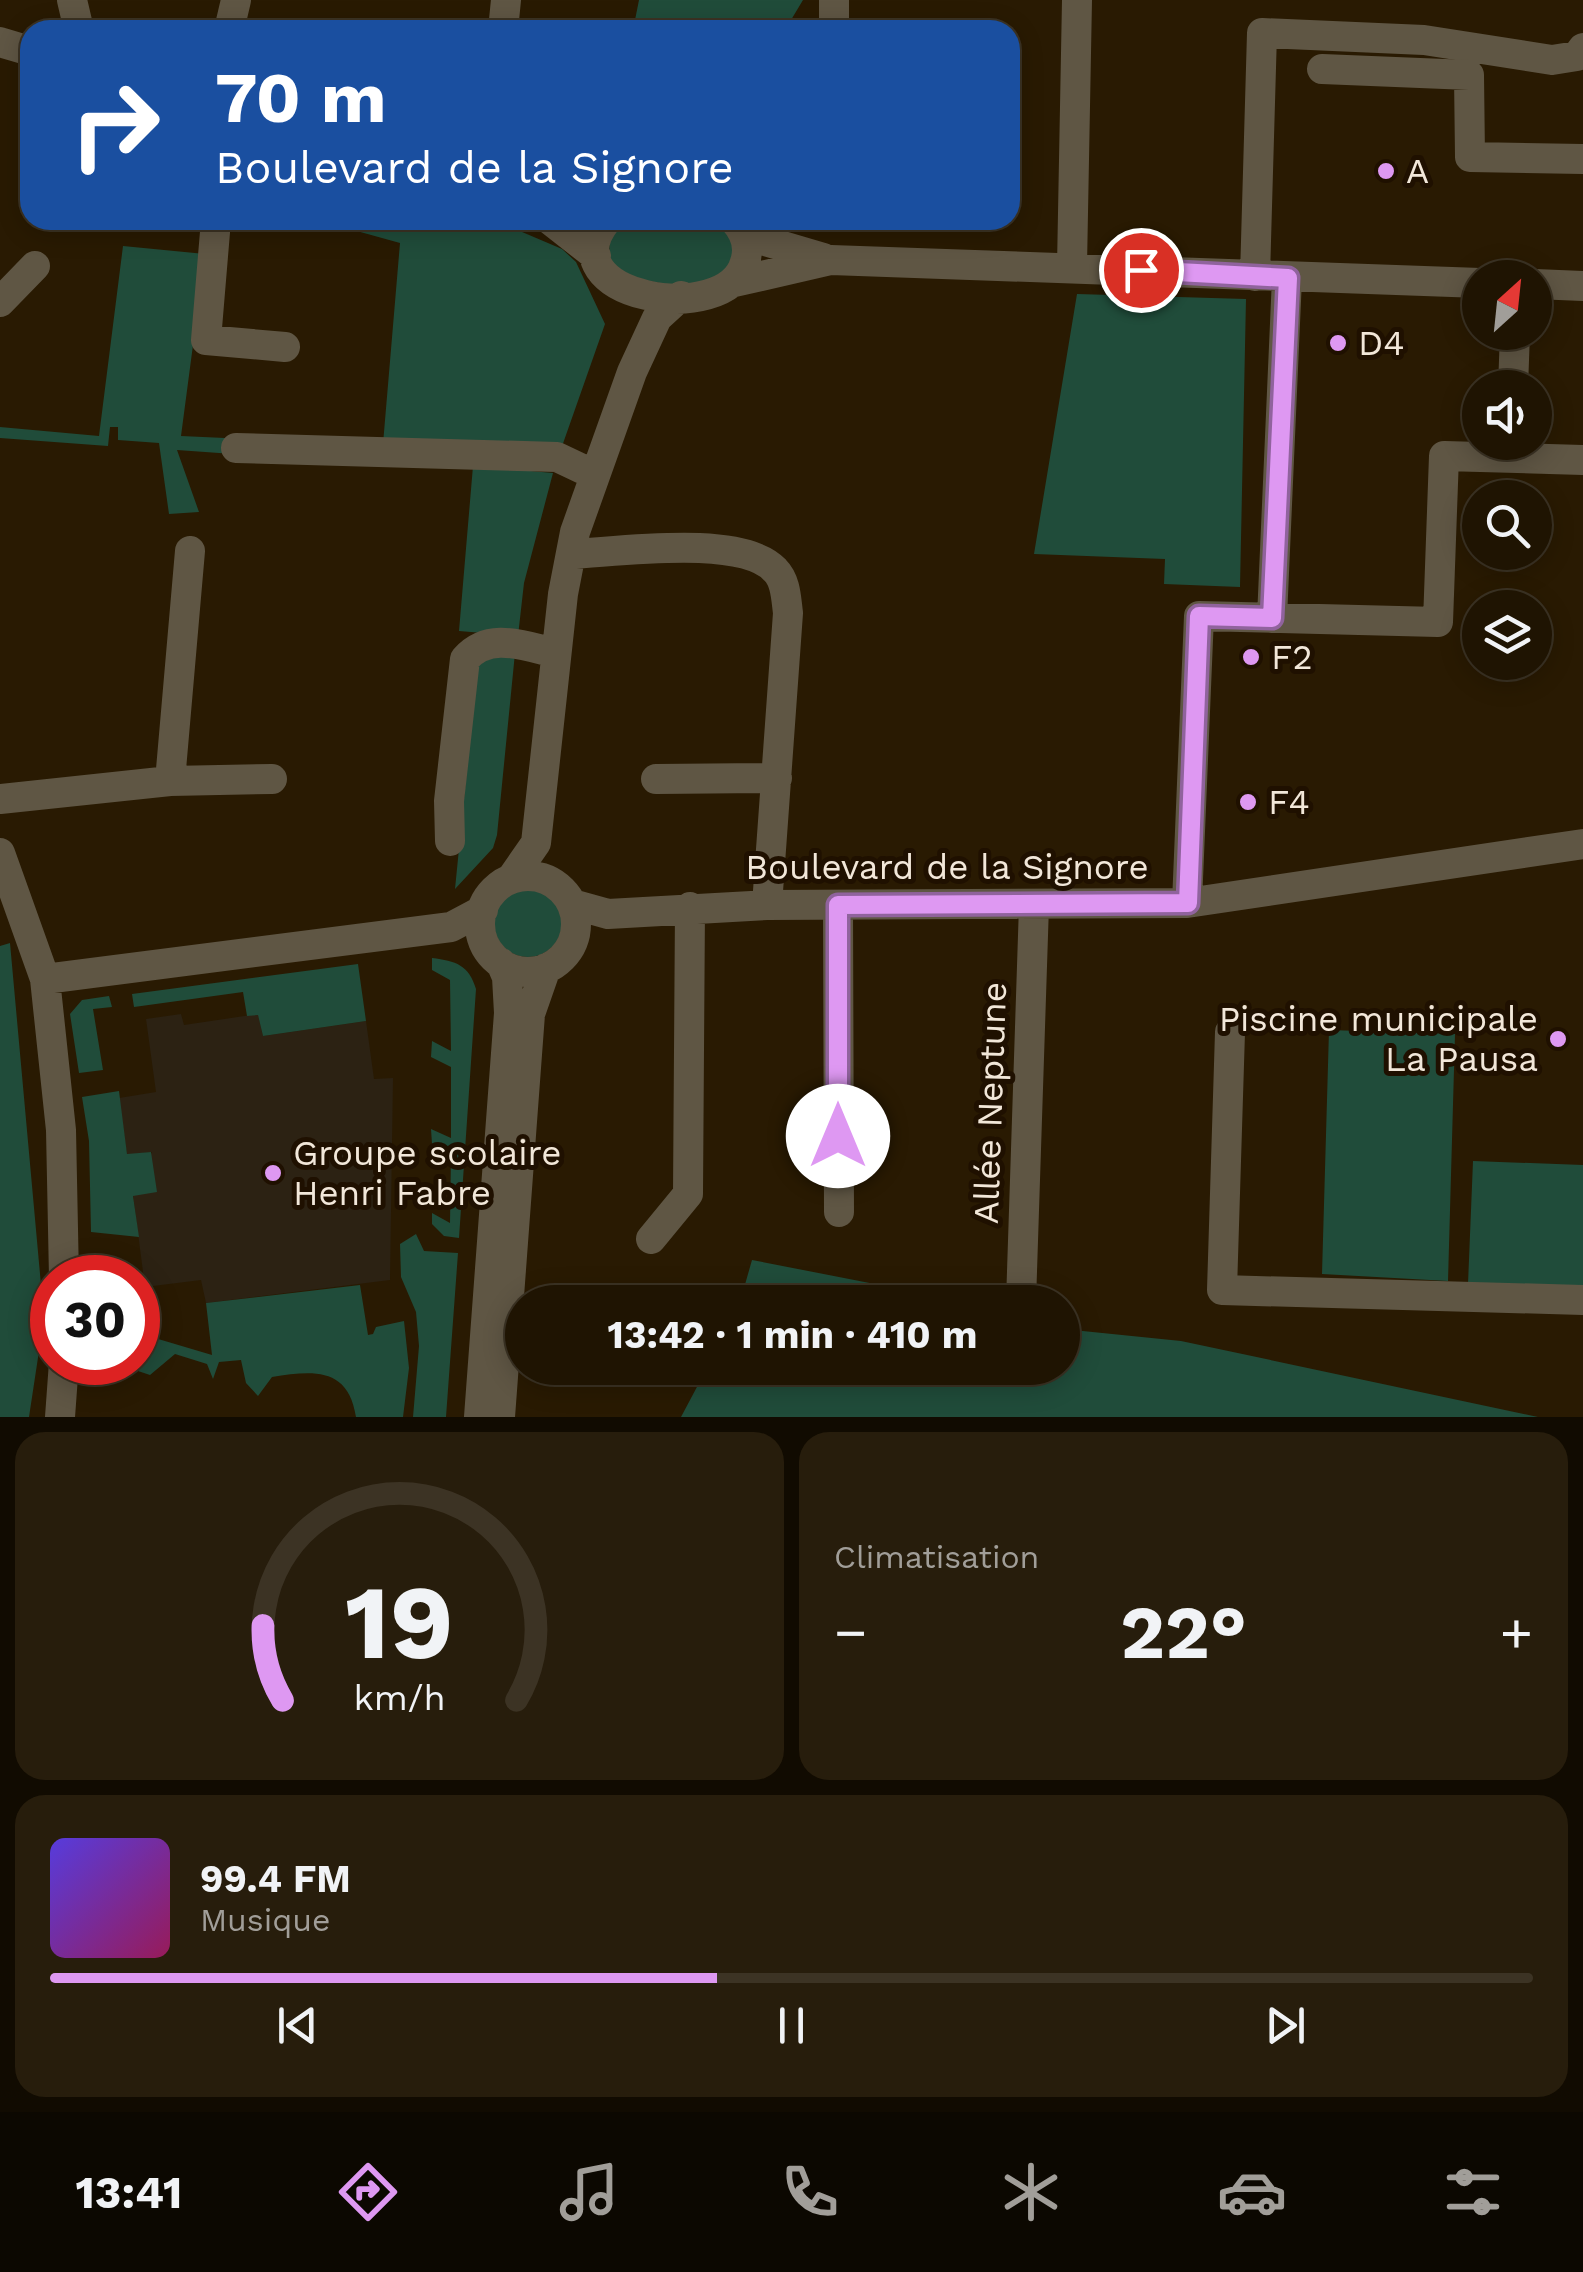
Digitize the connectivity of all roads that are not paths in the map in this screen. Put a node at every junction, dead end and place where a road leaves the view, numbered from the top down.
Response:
1 (1077, 0) edge
2 (1583, 48) edge
3 (1322, 69) dead end
4 (1583, 159) edge
5 (215, 230) edge
6 (563, 230) edge
7 (602, 230) edge
8 (739, 230) edge
9 (747, 230) edge
10 (596, 256) junction
11 (831, 260) junction
12 (35, 266) dead end
13 (1072, 266) junction
14 (1254, 276) junction
15 (1288, 278) junction
16 (735, 282) junction
17 (1462, 283) edge
18 (1552, 285) edge
19 (1583, 286) edge
20 (621, 290) junction
21 (680, 296) junction
22 (0, 302) edge
23 (284, 346) dead end
24 (632, 372) junction
25 (236, 448) dead end
26 (1462, 454) edge
27 (1552, 456) edge
28 (1583, 460) edge
29 (596, 475) junction
30 (190, 551) dead end
31 (571, 554) junction
32 (1272, 618) junction
33 (556, 653) junction
34 (776, 778) junction
35 (272, 779) dead end
36 (656, 779) dead end
37 (170, 781) junction
38 (0, 800) edge
39 (450, 841) dead end
40 (536, 843) junction
41 (1583, 844) edge
42 (0, 853) edge
43 (511, 879) junction
44 (1188, 903) junction
45 (768, 905) junction
46 (838, 905) junction
47 (1034, 905) junction
48 (567, 907) junction
49 (690, 908) junction
50 (489, 938) junction
51 (546, 968) junction
52 (45, 979) junction
53 (1230, 1032) dead end
54 (838, 1212) dead end
55 (651, 1239) dead end
56 (63, 1255) edge
57 (1022, 1285) edge
58 (1583, 1300) edge
59 (62, 1385) edge
60 (60, 1417) edge
61 (478, 1417) edge
62 (500, 1417) edge

1 - 13 street
2 - 14 street
3 - 4 street
5 - 23 street
6 - 10 street
7 - 10 street
8 - 16 street
9 - 11 street
10 - 20 street
11 - 13 street
11 - 16 street
12 - 22 street
13 - 14 street
14 - 15 street
15 - 17 street
15 - 32 street
16 - 21 street
18 - 19 street
20 - 21 street
20 - 24 street
21 - 24 street
24 - 29 street
25 - 29 street
26 - 32 street
27 - 28 street
29 - 31 street
30 - 37 street
31 - 33 street
31 - 34 street
32 - 44 street
33 - 39 street
33 - 40 street
34 - 36 street
34 - 45 street
35 - 37 street
37 - 38 street
40 - 43 street
40 - 48 street
41 - 44 street, Boulevard de la Signore
42 - 52 street
43 - 48 street
43 - 50 street
44 - 47 street, Boulevard de la Signore
45 - 46 street, Boulevard de la Signore
45 - 49 street, Boulevard de la Signore
46 - 47 street, Boulevard de la Signore
46 - 54 street
47 - 57 street, Allée Neptune
48 - 49 street, Boulevard de la Signore
48 - 51 street
49 - 55 street
50 - 51 street
50 - 52 street
50 - 61 street
51 - 62 street
52 - 56 street
53 - 58 street
59 - 60 street

